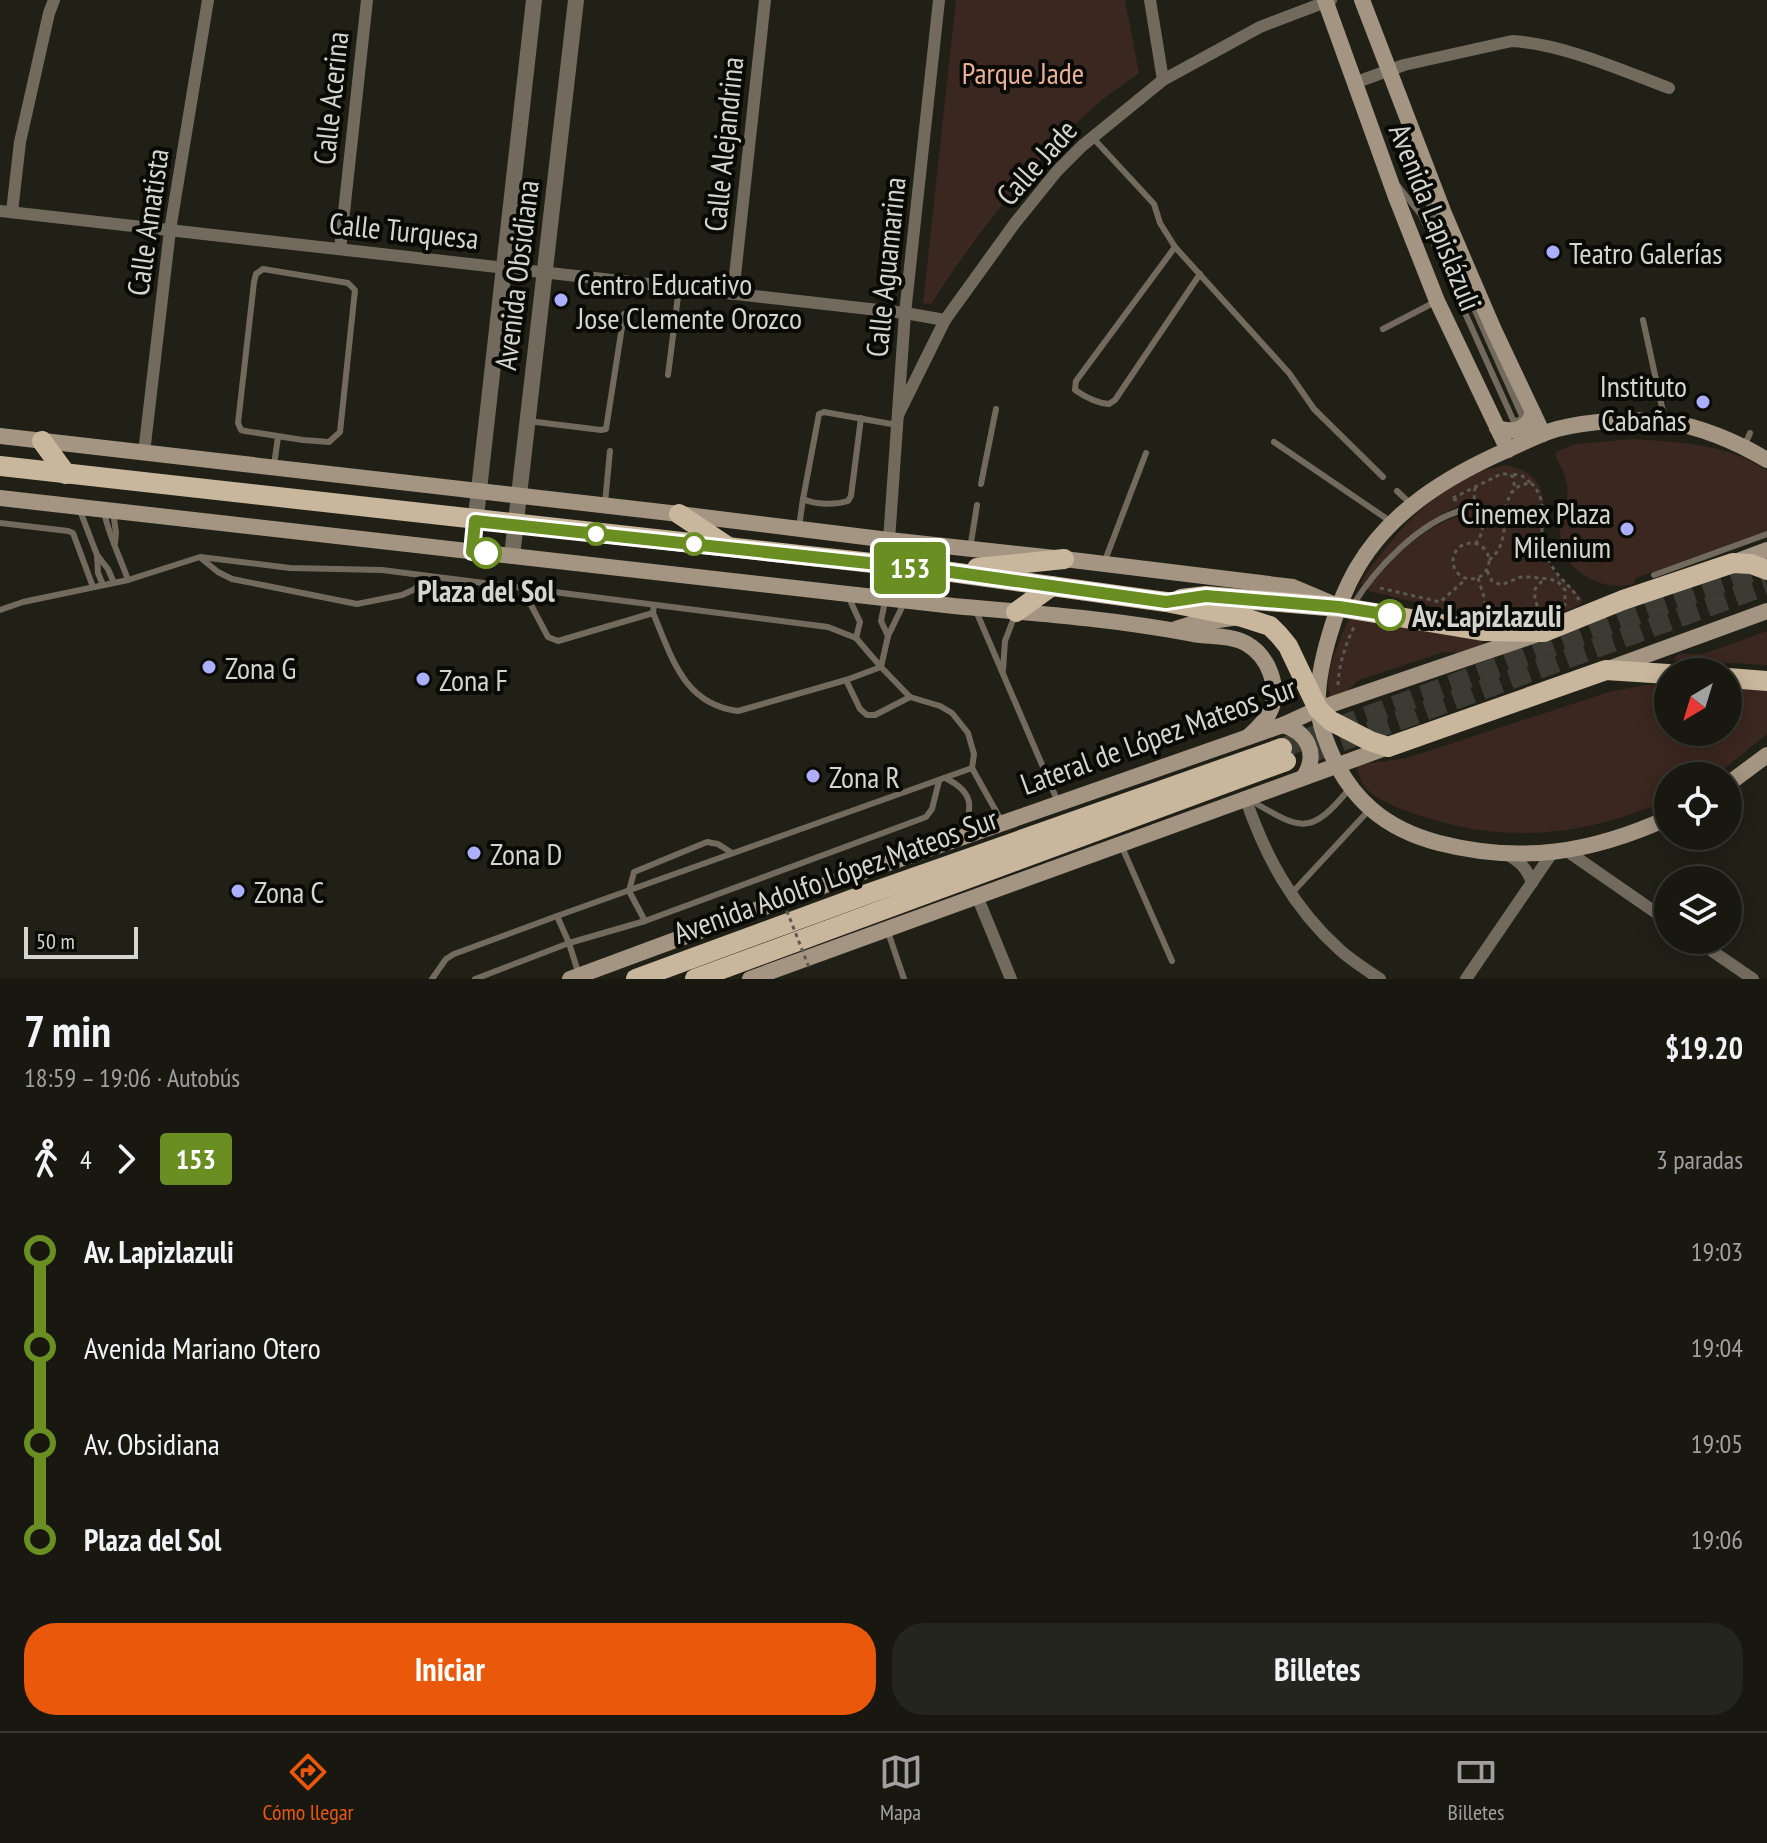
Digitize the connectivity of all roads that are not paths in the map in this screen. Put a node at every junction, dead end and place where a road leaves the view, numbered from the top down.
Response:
1 (54, 0) edge
2 (208, 0) edge
3 (367, 0) edge
4 (534, 0) edge
5 (576, 0) edge
6 (765, 0) edge
7 (939, 0) edge
8 (1150, 0) edge
9 (1362, 0) edge
10 (1327, 1) edge
11 (1389, 70) junction
12 (1163, 80) junction
13 (1354, 83) junction
14 (1669, 88) dead end
15 (1092, 137) junction
16 (1423, 159) junction
17 (1387, 173) junction
18 (6, 212) edge
19 (170, 230) junction
20 (1175, 247) junction
21 (340, 249) junction
22 (504, 268) junction
23 (545, 273) junction
24 (1200, 274) junction
25 (679, 288) junction
26 (733, 294) junction
27 (1437, 301) junction
28 (905, 313) junction
29 (624, 314) dead end
30 (945, 320) junction
31 (1643, 320) dead end
32 (1383, 329) dead end
33 (668, 375) dead end
34 (996, 409) dead end
35 (1533, 413) junction
36 (861, 418) junction
37 (897, 420) junction
38 (528, 421) junction
39 (1665, 421) junction
40 (1497, 428) junction
41 (1543, 434) junction
42 (0, 436) edge
43 (278, 437) junction
44 (42, 441) junction
45 (1274, 442) dead end
46 (1508, 450) junction
47 (610, 451) dead end
48 (144, 453) junction
49 (1146, 453) dead end
50 (1766, 457) edge
51 (0, 466) edge
52 (273, 468) junction
53 (66, 474) junction
54 (1383, 477) dead end
55 (981, 484) dead end
56 (479, 491) junction
57 (1397, 491) dead end
58 (519, 495) junction
59 (0, 498) edge
60 (803, 499) junction
61 (605, 505) junction
62 (977, 505) dead end
63 (1412, 505) junction
64 (79, 508) junction
65 (108, 510) junction
66 (1463, 510) dead end
67 (679, 514) junction
68 (475, 521) junction
69 (0, 523) edge
70 (1393, 523) junction
71 (516, 525) junction
72 (799, 529) junction
73 (1767, 534) edge
74 (889, 540) junction
75 (730, 548) junction
76 (970, 549) junction
77 (1767, 550) edge
78 (472, 552) junction
79 (97, 555) junction
80 (512, 556) junction
81 (200, 557) junction
82 (1064, 559) junction
83 (1104, 563) junction
84 (1733, 563) junction
85 (1767, 570) edge
86 (944, 571) junction
87 (1654, 575) dead end
88 (424, 576) junction
89 (128, 580) junction
90 (114, 583) junction
91 (103, 585) junction
92 (1052, 586) junction
93 (93, 587) junction
94 (522, 588) junction
95 (848, 594) junction
96 (885, 599) junction
97 (905, 601) junction
98 (1166, 602) junction
99 (974, 608) junction
100 (1351, 608) junction
101 (654, 609) junction
102 (0, 610) edge
103 (1767, 611) edge
104 (1016, 612) junction
105 (1242, 617) junction
106 (1542, 620) junction
107 (1175, 629) junction
108 (888, 636) junction
109 (856, 638) junction
110 (881, 667) junction
111 (1606, 670) junction
112 (1654, 673) edge
113 (1003, 674) junction
114 (1742, 679) edge
115 (846, 680) junction
116 (1767, 681) edge
117 (910, 697) junction
118 (1318, 709) junction
119 (1283, 725) junction
120 (1248, 737) junction
121 (1388, 747) junction
122 (1767, 755) edge
123 (1336, 765) junction
124 (972, 768) junction
125 (1742, 774) edge
126 (1305, 775) junction
127 (942, 780) junction
128 (1350, 788) junction
129 (1245, 797) junction
130 (1058, 802) junction
131 (1370, 809) junction
132 (1002, 822) junction
133 (1654, 825) edge
134 (962, 836) junction
135 (1120, 844) junction
136 (1560, 852) junction
137 (732, 853) junction
138 (1508, 855) junction
139 (1532, 883) junction
140 (629, 891) junction
141 (1291, 894) junction
142 (977, 896) junction
143 (1654, 912) edge
144 (557, 916) junction
145 (645, 921) junction
146 (887, 929) junction
147 (569, 943) junction
148 (1716, 954) edge
149 (1172, 961) dead end
150 (577, 978) edge
151 (432, 979) edge
152 (475, 979) edge
153 (636, 979) edge
154 (695, 979) edge
155 (750, 979) edge
156 (904, 979) edge
157 (1011, 979) edge
158 (1380, 979) edge
159 (1466, 979) edge
160 (1753, 979) edge

1 - 18 street
2 - 19 street, Calle Amatista
3 - 21 street, Calle Acerina
4 - 22 street, Avenida Obsidiana
5 - 23 street, Avenida Obsidiana
6 - 26 street, Calle Alejandrina
7 - 28 street, Calle Aguamarina
8 - 12 street
9 - 11 main road, Avenida Lapislázuli
10 - 12 street, Calle Jade
10 - 13 main road, Avenida Lapislázuli
11 - 13 street
11 - 14 street
11 - 16 main road, Avenida Lapislázuli
12 - 15 street, Calle Jade
13 - 17 main road, Avenida Lapislázuli
15 - 20 lane
15 - 30 street, Calle Jade
16 - 17 lane
16 - 35 main road, Avenida Lapislázuli
17 - 27 main road, Avenida Lapislázuli
18 - 19 street, Calle Turquesa
19 - 21 street, Calle Turquesa
19 - 48 street, Calle Amatista
20 - 24 lane
20 - 24 lane
21 - 22 street, Calle Turquesa
22 - 23 street, Calle Turquesa
22 - 56 street, Avenida Obsidiana
23 - 25 street, Calle Turquesa
23 - 38 street, Avenida Obsidiana
24 - 54 lane
25 - 26 street, Calle Turquesa
25 - 33 lane
26 - 28 street, Calle Turquesa
27 - 32 lane
27 - 40 main road, Avenida Lapislázuli
28 - 30 street, Calle Turquesa
28 - 37 street, Calle Aguamarina
29 - 38 lane
30 - 37 street, Calle Jade
31 - 39 lane
34 - 55 lane
35 - 40 main road
35 - 41 main road, Avenida Lapislázuli
36 - 37 lane
36 - 60 lane
36 - 60 lane
37 - 74 street, Calle Aguamarina
38 - 58 street, Avenida Obsidiana
39 - 41 main road
39 - 50 main road
40 - 46 main road, Avenida Lapislázuli
41 - 46 main road
42 - 44 main road
43 - 43 lane
43 - 52 lane
44 - 48 main road
44 - 53 main road
45 - 70 lane
46 - 63 main road
47 - 61 lane
48 - 52 main road
49 - 83 lane
51 - 53 main road
52 - 56 main road
53 - 68 main road
56 - 58 main road
56 - 68 street, Avenida Obsidiana
57 - 63 lane
58 - 61 main road
58 - 71 street, Avenida Obsidiana
59 - 64 main road
60 - 72 lane
61 - 67 main road
62 - 76 lane
63 - 70 main road
64 - 65 main road
64 - 79 lane
65 - 78 main road
65 - 89 lane
66 - 100 lane
67 - 72 main road
67 - 75 main road
68 - 71 main road
68 - 78 street, Avenida Obsidiana
69 - 93 lane
70 - 100 main road
71 - 75 main road
71 - 80 street, Avenida Obsidiana
72 - 74 main road
73 - 87 lane
74 - 76 main road
75 - 86 main road
76 - 82 main road
77 - 84 main road, Lateral de López Mateos Sur
78 - 80 main road
79 - 90 lane
79 - 91 lane
80 - 95 main road
81 - 88 lane
81 - 88 lane
81 - 89 lane
82 - 83 main road
82 - 86 main road
83 - 100 main road
84 - 85 main road
84 - 106 main road, Lateral de López Mateos Sur
86 - 92 main road
88 - 94 lane
89 - 90 lane
90 - 91 lane
91 - 93 lane
92 - 98 main road
92 - 104 main road
93 - 102 lane
94 - 101 lane
94 - 101 lane
95 - 96 main road
95 - 109 lane
96 - 97 main road
96 - 108 lane
97 - 99 main road
97 - 108 lane
98 - 100 main road
98 - 105 main road
99 - 104 main road
99 - 113 lane
100 - 106 main road
100 - 118 main road
101 - 109 lane
101 - 115 lane
103 - 111 main road
104 - 107 main road
104 - 113 lane
105 - 107 main road
105 - 118 main road
106 - 118 main road, Lateral de López Mateos Sur
107 - 120 main road
108 - 110 lane
109 - 110 lane
110 - 115 lane
110 - 117 lane
111 - 112 main road
111 - 121 main road
113 - 130 lane
114 - 116 main road
115 - 117 lane
117 - 124 lane
118 - 119 main road, Lateral de López Mateos Sur
118 - 121 main road
118 - 123 main road
119 - 120 main road, Lateral de López Mateos Sur
119 - 126 main road
120 - 130 main road, Lateral de López Mateos Sur
121 - 123 main road
122 - 125 main road
123 - 126 main road
123 - 128 main road
124 - 127 lane
124 - 132 lane
126 - 129 main road
127 - 134 lane
127 - 137 lane
127 - 145 lane
128 - 129 lane
128 - 131 main road
129 - 135 main road
129 - 141 street
130 - 132 main road, Lateral de López Mateos Sur
131 - 138 main road
131 - 141 lane
132 - 134 main road, Lateral de López Mateos Sur
133 - 136 main road
134 - 150 main road, Lateral de López Mateos Sur
135 - 142 main road
135 - 149 lane
136 - 138 main road
136 - 139 street
136 - 143 street
137 - 140 lane
137 - 140 lane
138 - 139 street
139 - 159 street
140 - 144 lane
140 - 145 lane
141 - 158 street
142 - 146 main road
142 - 157 street
144 - 147 lane
144 - 151 lane
145 - 147 lane
146 - 155 main road
146 - 156 lane
147 - 150 lane
147 - 152 lane
148 - 160 street
153 - 154 main road, Avenida Adolfo López Mateos Sur

